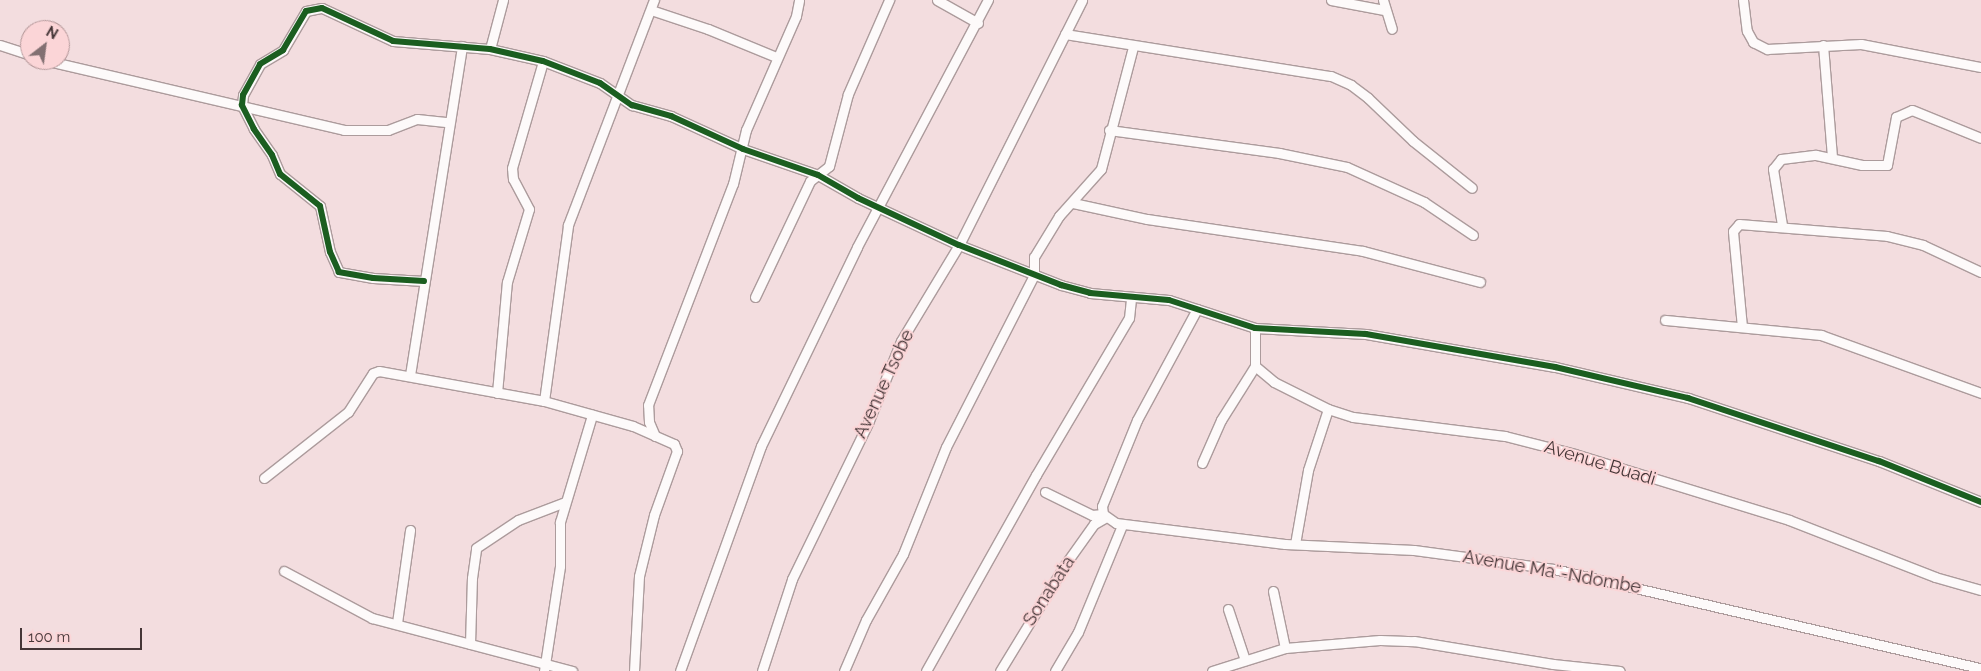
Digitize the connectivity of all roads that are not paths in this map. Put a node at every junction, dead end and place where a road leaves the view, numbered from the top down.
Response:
1 (502, 0) edge
2 (654, 0) edge
3 (799, 0) edge
4 (889, 0) edge
5 (937, 0) edge
6 (988, 0) edge
7 (1082, 0) edge
8 (1331, 0) edge
9 (1743, 0) edge
10 (1383, 5) edge
11 (651, 10) junction
12 (978, 23) junction
13 (1392, 29) dead end
14 (1065, 34) junction
15 (0, 45) edge
16 (1823, 45) junction
17 (462, 46) junction
18 (1132, 46) junction
19 (490, 49) junction
20 (20, 52) edge
21 (776, 57) junction
22 (542, 61) junction
23 (70, 66) edge
24 (1981, 67) edge
25 (620, 96) junction
26 (242, 104) junction
27 (448, 122) junction
28 (1109, 130) junction
29 (1981, 138) edge
30 (742, 149) junction
31 (1832, 156) junction
32 (818, 175) junction
33 (1472, 188) dead end
34 (1074, 203) junction
35 (878, 207) junction
36 (1782, 225) junction
37 (1473, 235) dead end
38 (959, 245) junction
39 (1981, 272) edge
40 (1034, 275) junction
41 (424, 280) junction
42 (1480, 282) dead end
43 (755, 297) dead end
44 (1131, 299) junction
45 (1197, 309) junction
46 (1665, 320) dead end
47 (1742, 327) junction
48 (1255, 328) junction
49 (1254, 366) junction
50 (410, 375) junction
51 (497, 393) junction
52 (1981, 393) edge
53 (544, 401) junction
54 (1328, 409) junction
55 (647, 411) junction
56 (592, 415) junction
57 (633, 426) junction
58 (656, 436) junction
59 (1202, 463) dead end
60 (264, 478) dead end
61 (1045, 492) dead end
62 (565, 502) junction
63 (1981, 502) edge
64 (1104, 515) junction
65 (1119, 524) junction
66 (410, 530) dead end
67 (1294, 544) junction
68 (284, 571) dead end
69 (1981, 590) edge
70 (1273, 591) dead end
71 (1228, 609) dead end
72 (397, 623) junction
73 (470, 644) junction
74 (1285, 648) junction
75 (1244, 660) junction
76 (545, 667) edge
77 (1981, 668) edge
78 (572, 671) edge
79 (634, 671) edge
80 (680, 671) edge
81 (762, 671) edge
82 (844, 671) edge
83 (926, 671) edge
84 (1000, 671) edge
85 (1055, 671) edge
86 (1212, 671) edge
87 (1620, 671) edge

1 - 19 street
2 - 11 street
3 - 21 street
4 - 32 street
5 - 12 street
6 - 12 street
7 - 14 street, Avenue Tsobe
8 - 10 street
9 - 16 street
10 - 13 street
11 - 21 street
11 - 25 street
12 - 35 street
14 - 18 street
14 - 38 street, Avenue Tsobe
15 - 20 street
16 - 24 street
16 - 31 street
17 - 19 street
17 - 26 street
17 - 27 street
18 - 28 street
18 - 33 street
19 - 22 street
21 - 30 street
22 - 25 street
22 - 51 street
23 - 26 street
25 - 30 street
25 - 53 street
26 - 27 street
26 - 41 street
27 - 41 street
28 - 34 street
28 - 37 street
29 - 31 street
30 - 32 street
30 - 55 street
31 - 36 street
32 - 35 street
32 - 43 street
34 - 40 street
34 - 42 street
35 - 38 street
35 - 80 street
36 - 39 street
36 - 47 street
38 - 40 street
38 - 81 street, Avenue Tsobe
40 - 44 street
40 - 82 street
41 - 50 street
44 - 45 street
44 - 83 street
45 - 48 street
45 - 64 street
46 - 47 street
47 - 52 street
48 - 49 street
48 - 63 street
49 - 54 street, Avenue Buadi
49 - 59 street
50 - 51 street
50 - 60 street
51 - 53 street
53 - 56 street
54 - 67 street
54 - 69 street, Avenue Buadi
55 - 57 street
55 - 58 street
56 - 57 street
56 - 62 street
57 - 58 street
58 - 79 street
61 - 64 street
62 - 73 street
62 - 76 street
64 - 65 street
64 - 84 street, Sonabata
65 - 67 street, Avenue Ma¨-Ndombe
65 - 85 street
66 - 72 street
67 - 77 street, Avenue Ma¨-Ndombe
68 - 72 street
70 - 74 street
71 - 75 street
72 - 73 street
73 - 76 street
74 - 75 street
74 - 87 street
75 - 86 street
76 - 78 street

